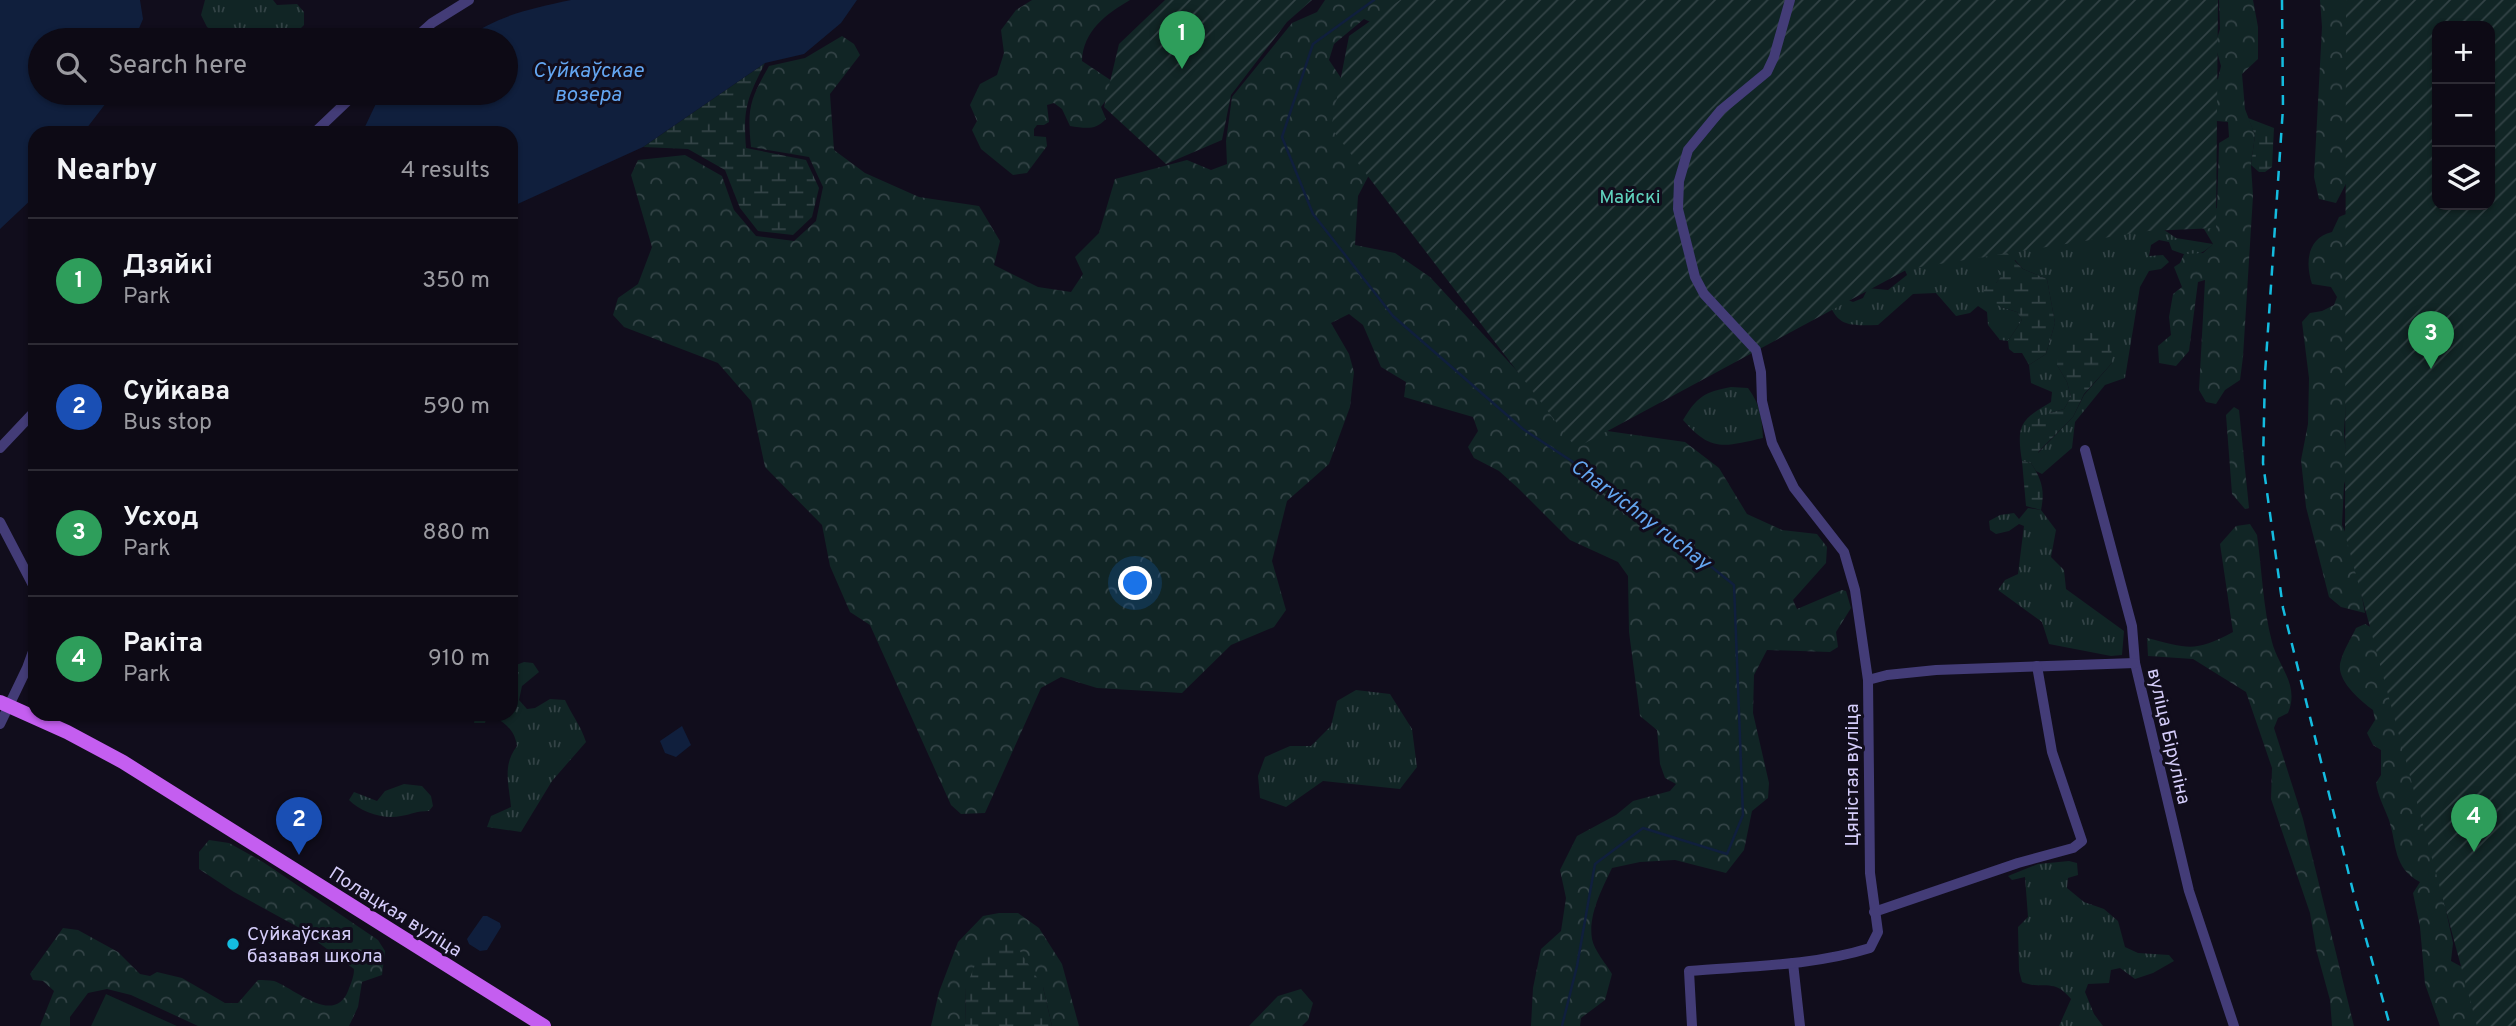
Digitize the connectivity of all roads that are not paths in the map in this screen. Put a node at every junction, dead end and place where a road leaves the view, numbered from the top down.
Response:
1 (469, 0) edge
2 (1790, 0) edge
3 (426, 28) edge
4 (343, 105) edge
5 (321, 126) edge
6 (28, 418) edge
7 (0, 448) edge
8 (2085, 450) dead end
9 (0, 522) edge
10 (28, 576) edge
11 (2135, 663) junction
12 (28, 665) edge
13 (2037, 666) junction
14 (1868, 680) junction
15 (4, 704) edge
16 (28, 715) edge
17 (42, 721) edge
18 (0, 724) edge
19 (1874, 912) junction
20 (1793, 963) junction
21 (544, 1026) edge
22 (1692, 1026) edge
23 (1800, 1026) edge
24 (2234, 1026) edge

1 - 3 street
2 - 14 street
4 - 5 street
6 - 7 street
8 - 11 street, вуліца Біруліна
9 - 10 street
11 - 13 street, Цяністая вуліца
11 - 24 street, вуліца Біруліна
12 - 15 street
13 - 14 street, Цяністая вуліца
13 - 19 street
14 - 19 street, Цяністая вуліца
15 - 16 main road, Полацкая вуліца
15 - 18 street
17 - 21 main road, Полацкая вуліца
19 - 20 street, Цяністая вуліца
20 - 22 street
20 - 23 street

